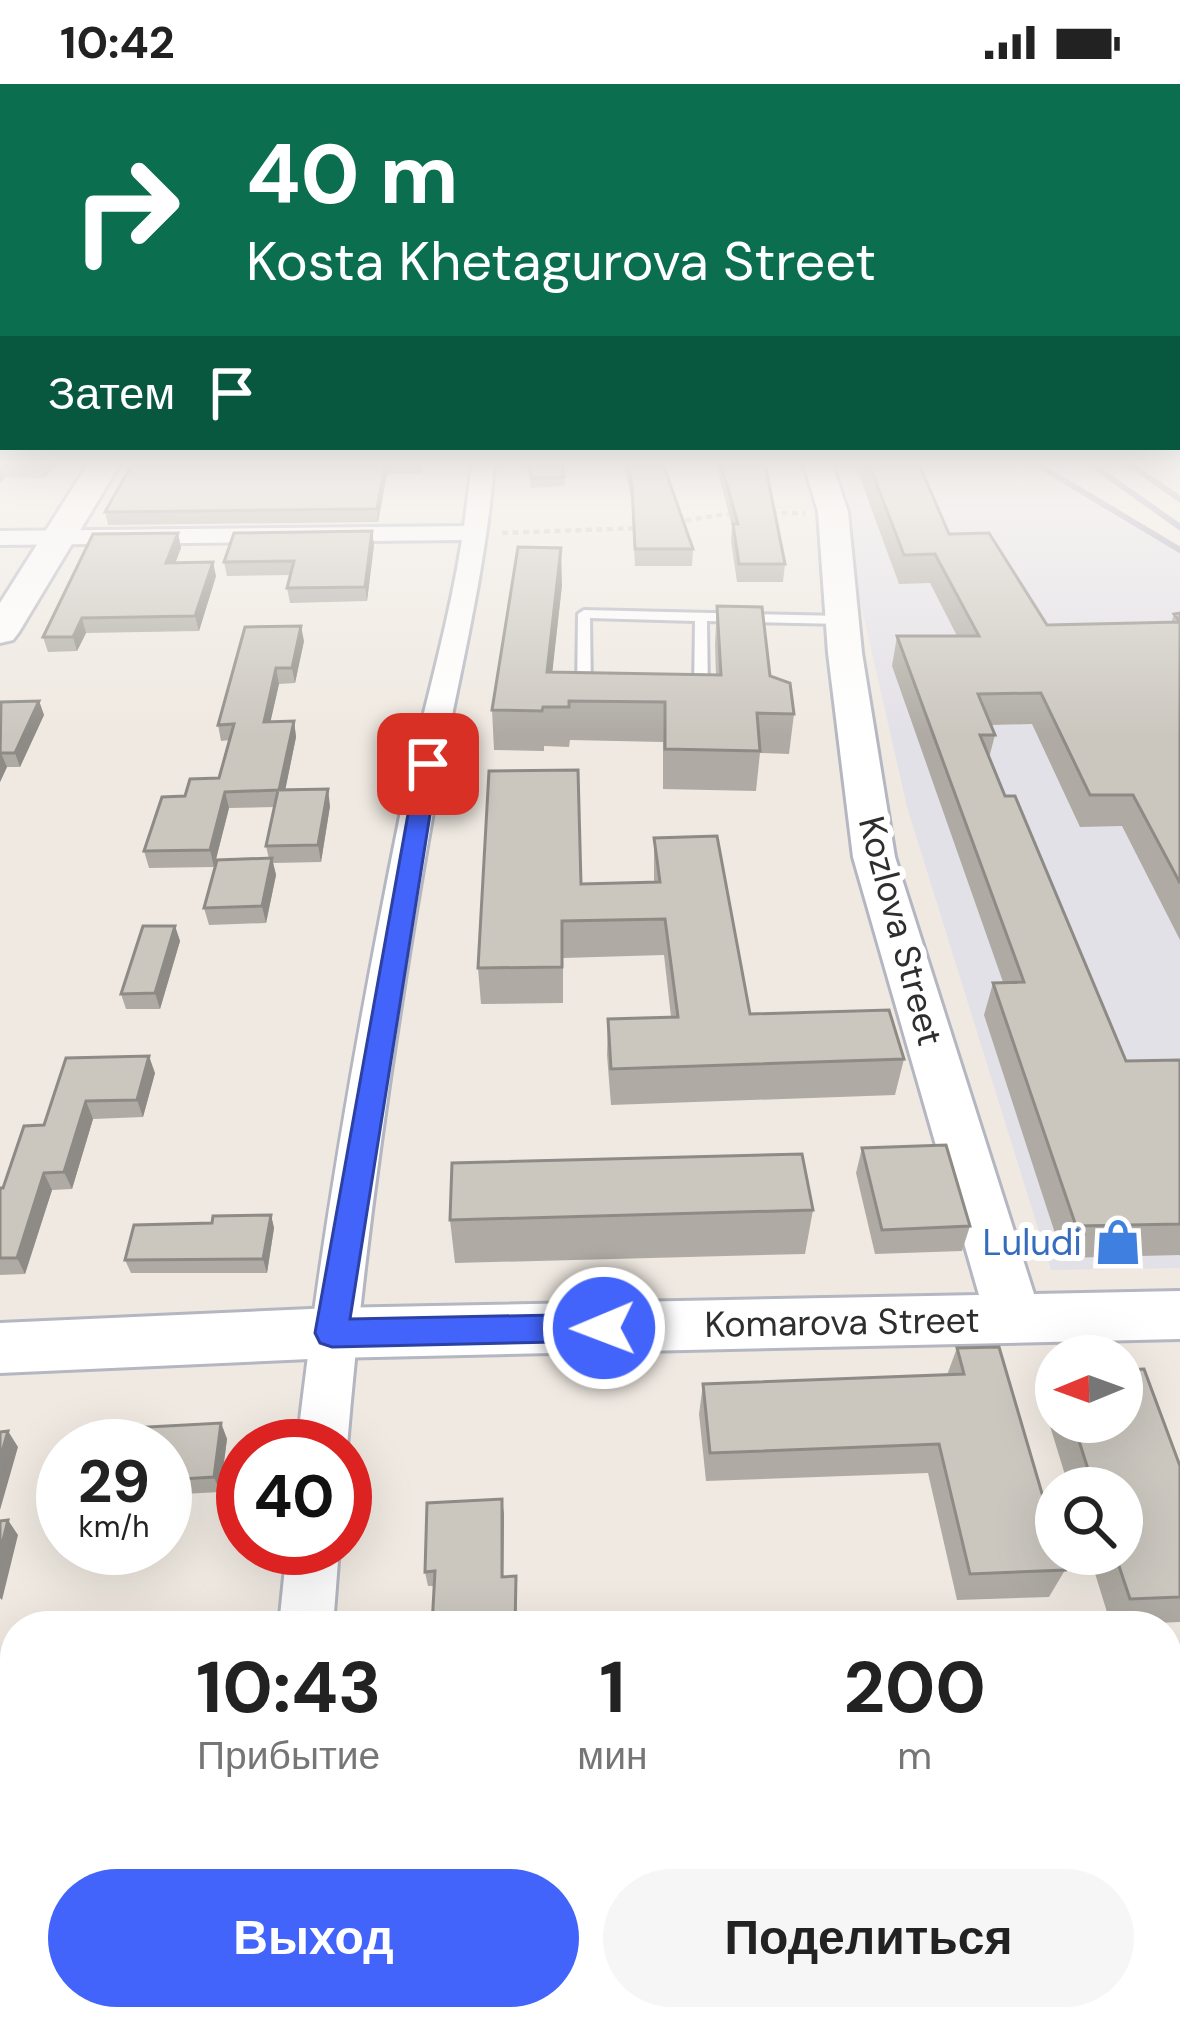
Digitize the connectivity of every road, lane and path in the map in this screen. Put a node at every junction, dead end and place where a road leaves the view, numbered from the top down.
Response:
1 (47, 555) edge
2 (474, 555) edge
3 (837, 555) edge
4 (701, 617) junction
5 (842, 620) junction
6 (0, 632) edge
7 (606, 693) edge
8 (678, 694) edge
9 (1180, 1316) edge
10 (1014, 1319) junction
11 (332, 1333) junction
12 (0, 1348) edge
13 (324, 1419) edge
14 (311, 1575) edge
15 (307, 1611) edge

1 - 6 main road
2 - 11 street
3 - 5 street, Kozlova Street
4 - 5 lane
4 - 7 lane
4 - 8 lane
5 - 10 street, Kozlova Street
9 - 10 street, Komarova Street
10 - 11 street, Komarova Street
11 - 12 street, Komarova Street
11 - 13 street
14 - 15 street

